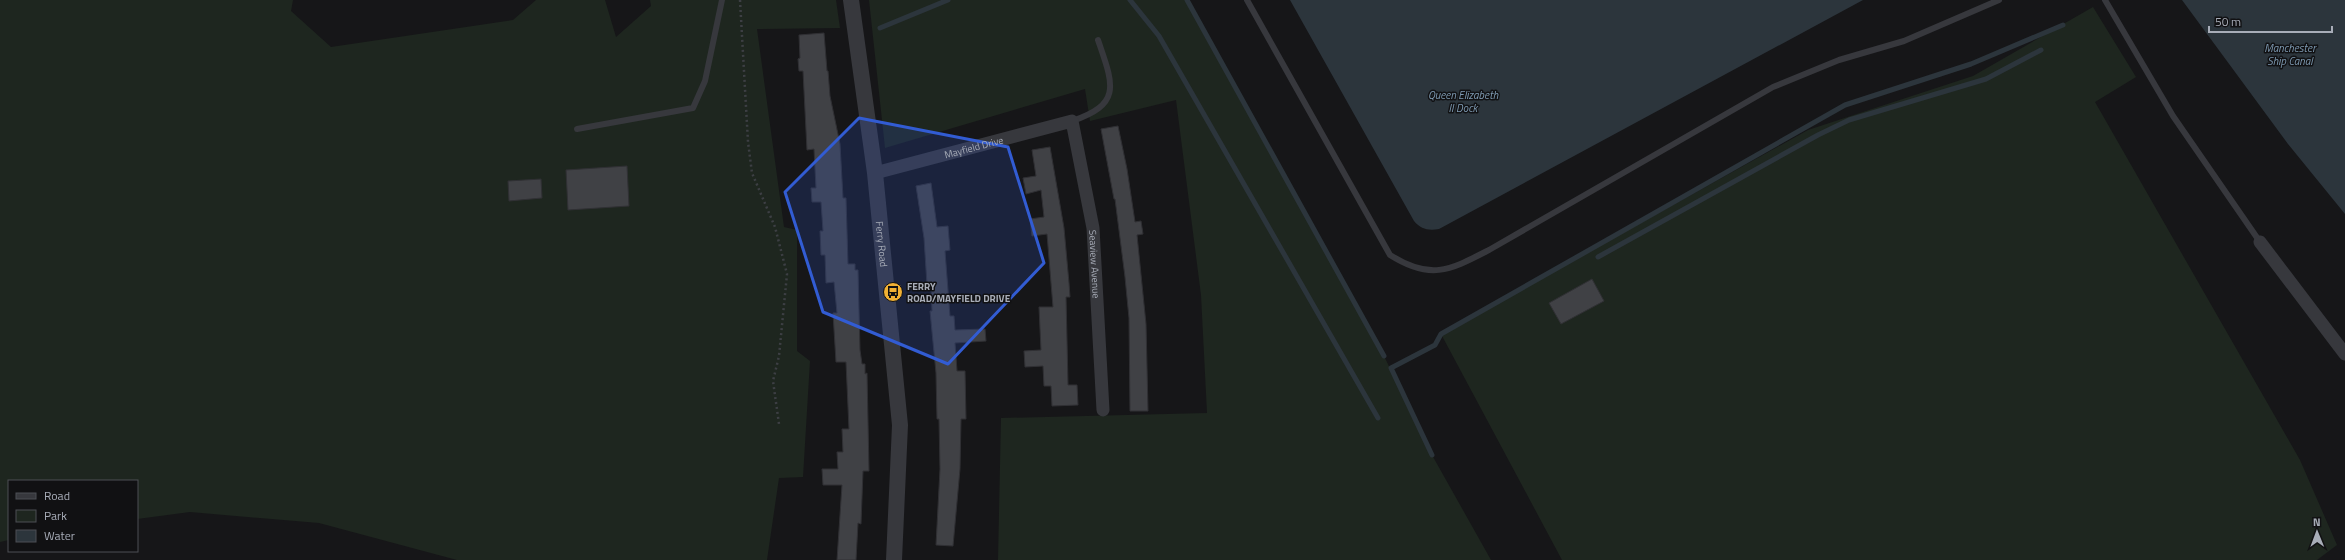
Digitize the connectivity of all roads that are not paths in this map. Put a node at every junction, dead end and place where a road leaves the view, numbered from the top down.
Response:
1 (722, 0) edge
2 (852, 0) edge
3 (1247, 0) edge
4 (1999, 0) edge
5 (2105, 0) edge
6 (1098, 40) dead end
7 (1072, 121) junction
8 (577, 129) dead end
9 (875, 173) junction
10 (2260, 242) joint
11 (2345, 354) edge
12 (1103, 410) dead end
13 (894, 560) edge

1 - 8 lane
2 - 9 street, Ferry Road
3 - 4 lane
5 - 10 lane
6 - 7 lane
7 - 9 street, Mayfield Drive
7 - 12 street, Seaview Avenue
9 - 13 street, Ferry Road
10 - 11 street

